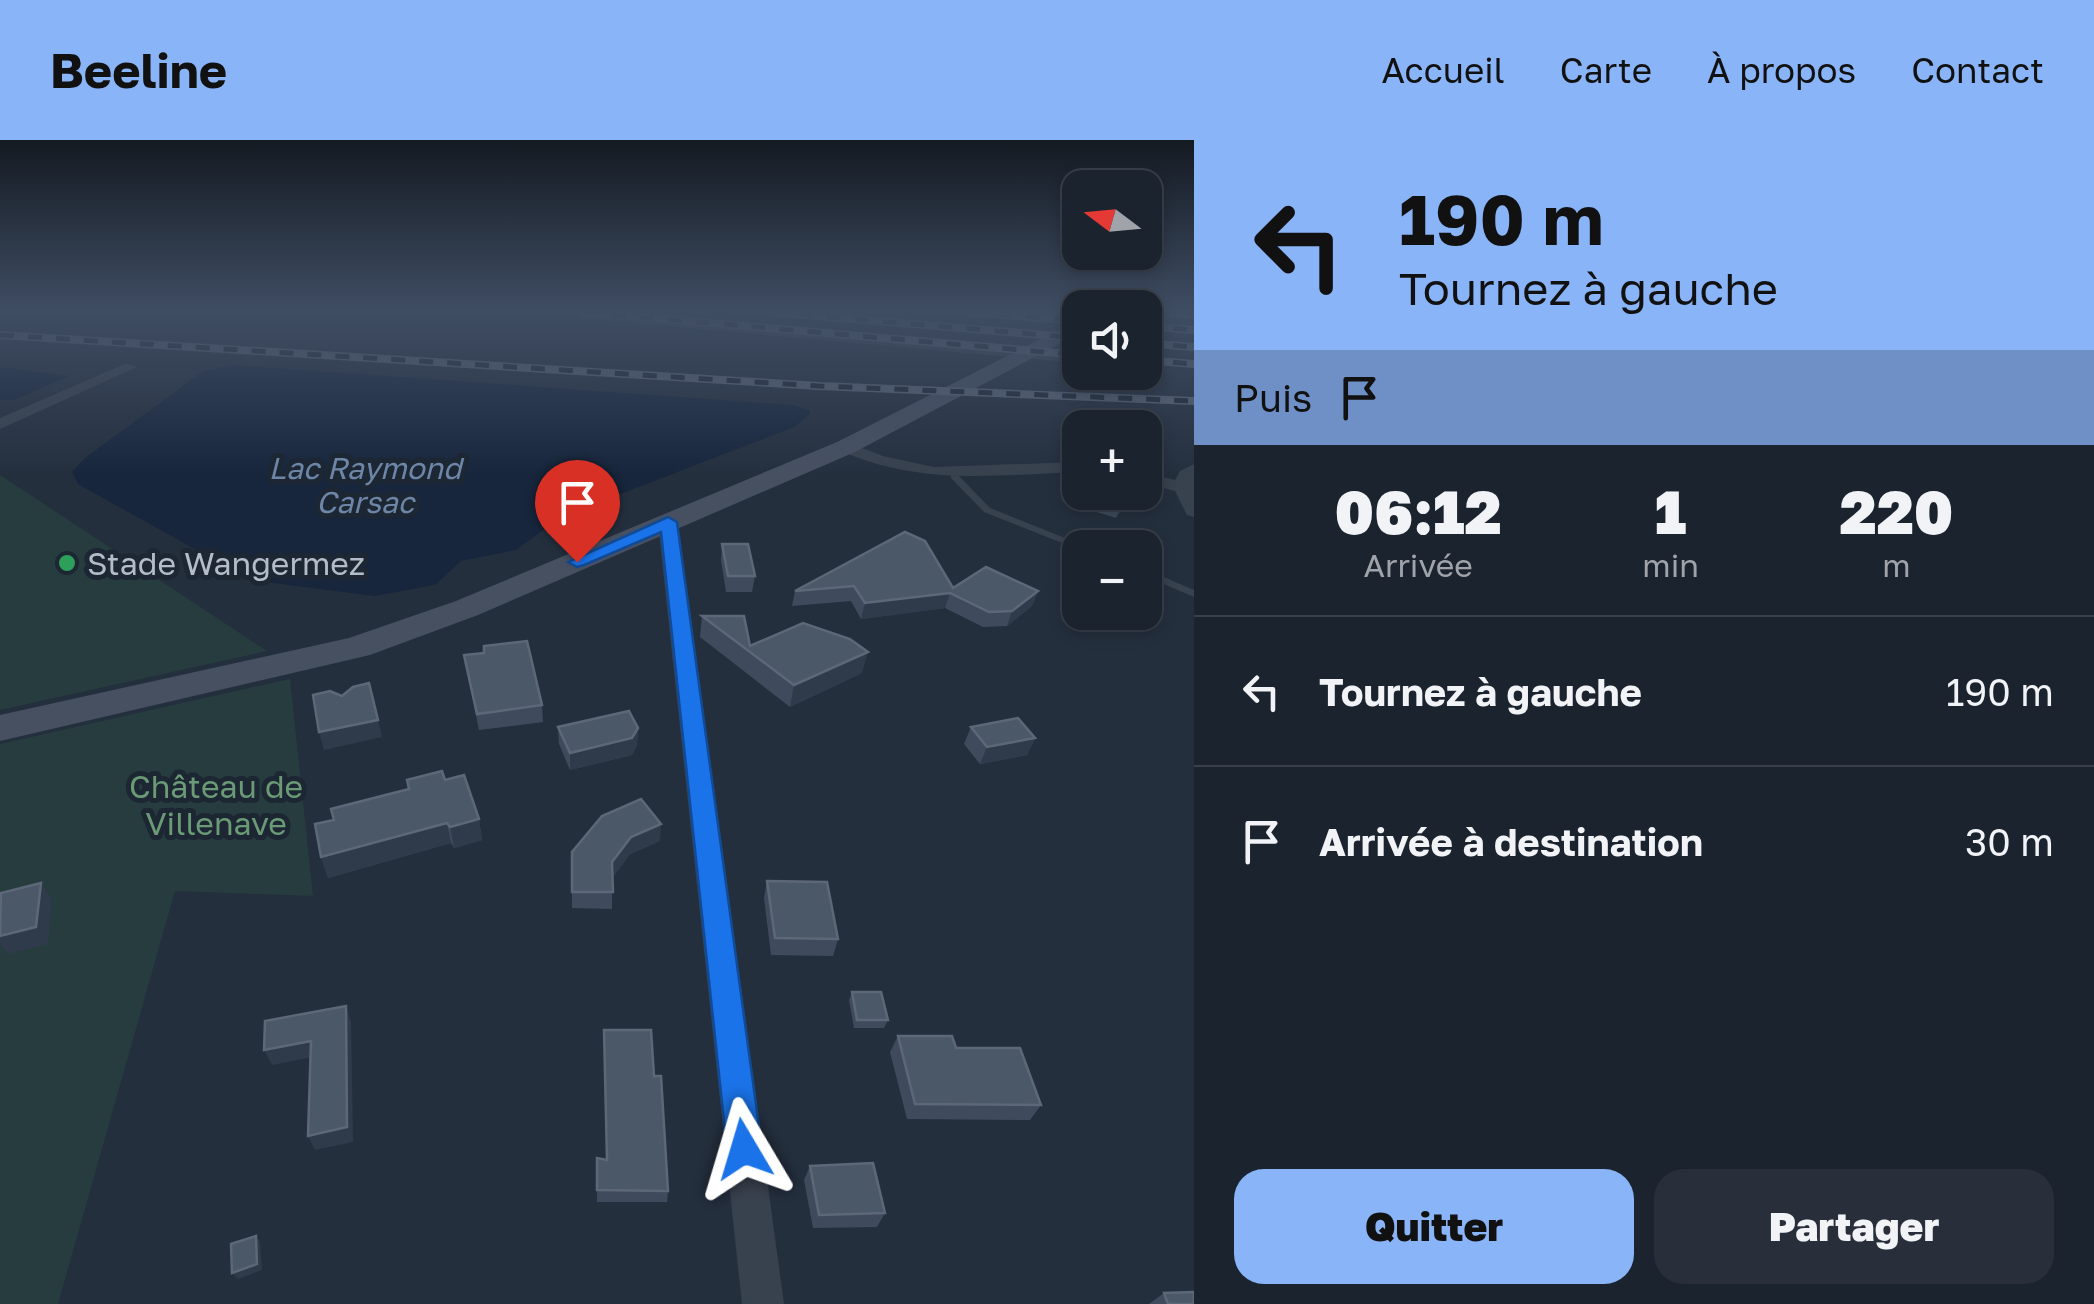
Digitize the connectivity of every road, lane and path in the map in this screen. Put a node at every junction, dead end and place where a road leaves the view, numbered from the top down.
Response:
1 (1001, 366) edge
2 (130, 367) dead end
3 (0, 424) edge
4 (846, 447) junction
5 (1062, 468) edge
6 (1194, 469) edge
7 (954, 476) junction
8 (1162, 482) edge
9 (1182, 487) junction
10 (1194, 511) edge
11 (668, 522) junction
12 (1062, 539) edge
13 (1162, 580) edge
14 (1194, 594) edge
15 (0, 728) edge
16 (763, 1304) edge

1 - 4 street
2 - 3 street
4 - 7 street
4 - 11 street
5 - 7 street
6 - 9 street
7 - 12 lane
8 - 9 street
9 - 10 street
11 - 15 street
11 - 16 street
13 - 14 lane

